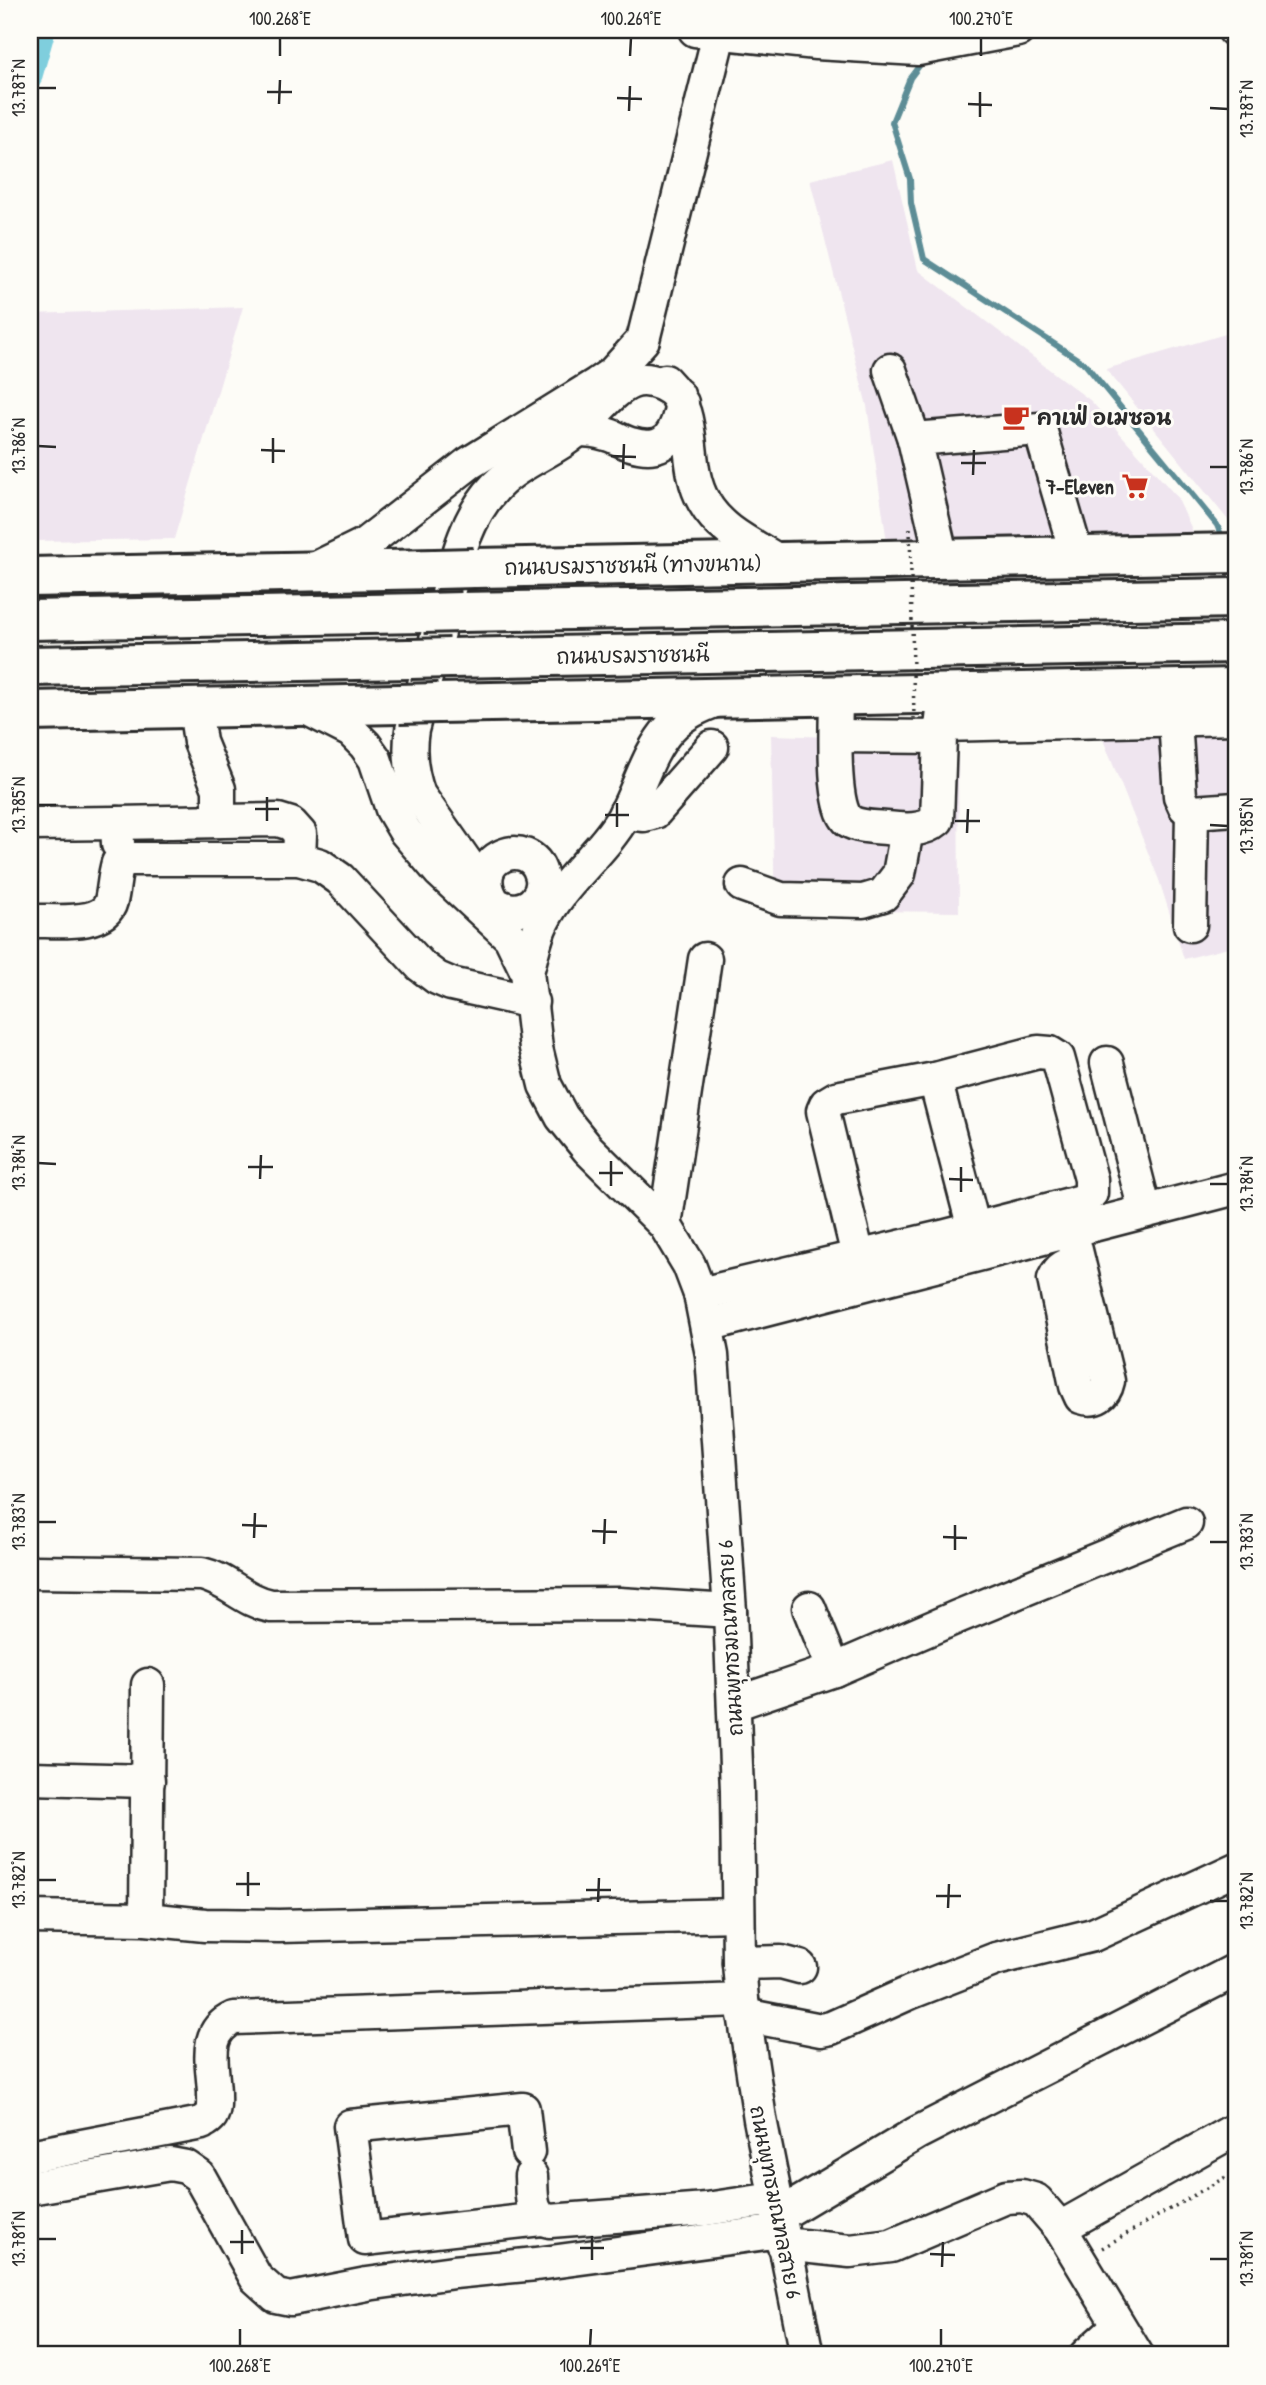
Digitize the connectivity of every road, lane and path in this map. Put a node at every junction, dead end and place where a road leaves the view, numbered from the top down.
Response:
1 (1017, 30) edge
2 (711, 31) edge
3 (643, 341) junction
4 (890, 370) dead end
5 (597, 384) junction
6 (674, 392) junction
7 (578, 430) junction
8 (915, 439) junction
9 (911, 528) dead end
10 (1236, 553) edge
11 (1077, 556) junction
12 (942, 559) junction
13 (780, 562) junction
14 (310, 572) junction
15 (30, 577) edge
16 (1236, 598) edge
17 (30, 620) edge
18 (1236, 643) edge
19 (30, 666) edge
20 (1236, 688) edge
21 (836, 695) junction
22 (724, 697) junction
23 (302, 705) junction
24 (195, 708) junction
25 (30, 711) edge
26 (935, 718) junction
27 (1236, 718) edge
28 (1175, 720) junction
29 (836, 736) junction
30 (712, 747) dead end
31 (1236, 809) edge
32 (1192, 812) junction
33 (625, 813) junction
34 (219, 821) junction
35 (117, 823) junction
36 (30, 824) edge
37 (907, 830) junction
38 (299, 859) junction
39 (118, 863) junction
40 (440, 872) junction
41 (573, 880) junction
42 (742, 884) dead end
43 (490, 896) junction
44 (539, 896) junction
45 (30, 921) edge
46 (1190, 925) dead end
47 (510, 937) junction
48 (705, 960) dead end
49 (529, 987) junction
50 (1107, 1063) dead end
51 (935, 1079) junction
52 (1236, 1188) edge
53 (1145, 1211) junction
54 (665, 1225) junction
55 (974, 1229) junction
56 (1071, 1230) junction
57 (858, 1256) junction
58 (1079, 1262) dead end
59 (700, 1294) junction
60 (707, 1325) junction
61 (1186, 1523) dead end
62 (30, 1572) edge
63 (809, 1608) dead end
64 (730, 1611) junction
65 (834, 1670) junction
66 (148, 1685) dead end
67 (734, 1704) junction
68 (30, 1778) edge
69 (148, 1781) junction
70 (1236, 1869) edge
71 (738, 1915) junction
72 (30, 1917) edge
73 (146, 1919) junction
74 (739, 1963) junction
75 (800, 1966) dead end
76 (1236, 1970) edge
77 (743, 2007) junction
78 (1236, 2129) edge
79 (30, 2156) edge
80 (1236, 2171) edge
81 (30, 2188) edge
82 (541, 2219) junction
83 (779, 2223) junction
84 (1060, 2228) junction
85 (1079, 2261) junction
86 (1118, 2326) junction
87 (807, 2355) edge
88 (1086, 2355) edge
89 (1137, 2355) edge

1 - 2 street
2 - 3 street
3 - 5 street
3 - 6 street
4 - 8 street
5 - 6 street
5 - 14 street
6 - 7 street
6 - 7 street
6 - 13 street
7 - 43 street
8 - 11 street
8 - 12 street
9 - 26 path, bridge
10 - 11 main road, ถนนบรมราชชนนี (ทางขนาน)
11 - 12 main road, ถนนบรมราชชนนี (ทางขนาน)
12 - 13 main road, ถนนบรมราชชนนี (ทางขนาน)
13 - 14 main road, ถนนบรมราชชนนี (ทางขนาน), bridge
14 - 15 main road, ถนนบรมราชชนนี (ทางขนาน)
16 - 17 main road, bridge
18 - 19 main road, ถนนบรมราชชนนี, bridge
20 - 26 main road
21 - 22 main road
21 - 26 main road
21 - 29 street
22 - 23 main road, bridge
22 - 33 street, ถนนพุทธมณฑลสาย 6
23 - 24 main road
23 - 40 street, ถนนพุทธมณฑลสาย 6
24 - 25 main road
24 - 34 street
26 - 28 street
26 - 29 street
26 - 37 street
27 - 28 street
28 - 32 street
29 - 37 street
30 - 33 street
31 - 32 street
32 - 46 street
33 - 41 street, ถนนพุทธมณฑลสาย 6
34 - 35 street
34 - 38 street
35 - 36 street
35 - 39 street
37 - 42 street
38 - 39 street
38 - 49 street
39 - 45 street
40 - 43 street
40 - 47 street, ถนนพุทธมณฑลสาย 6
41 - 44 street
41 - 49 street, ถนนพุทธมณฑลสาย 6
43 - 44 street
43 - 44 street
43 - 47 street
47 - 49 street, ถนนพุทธมณฑลสาย 6
48 - 54 street
49 - 54 street, ถนนพุทธมณฑลสาย 6
50 - 53 street
51 - 55 street
51 - 55 street
51 - 57 street
52 - 53 street
53 - 56 street
54 - 59 street, ถนนพุทธมณฑลสาย 6
55 - 57 street
56 - 58 street
56 - 60 street
57 - 59 street
59 - 60 street, ถนนพุทธมณฑลสาย 6
60 - 64 street, ถนนพุทธมณฑลสาย 6
61 - 65 street
62 - 64 street
63 - 65 street
64 - 67 street, ถนนพุทธมณฑลสาย 6
65 - 67 street
66 - 69 street
67 - 71 street, ถนนพุทธมณฑลสาย 6
68 - 69 street
69 - 73 street
70 - 77 street
71 - 73 street
71 - 74 street, ถนนพุทธมณฑลสาย 6
72 - 73 street
74 - 75 street
74 - 77 street, ถนนพุทธมณฑลสาย 6
76 - 83 street
77 - 79 street
77 - 83 street, ถนนพุทธมณฑลสาย 6
78 - 84 street
80 - 85 path
81 - 83 street
82 - 82 street
82 - 83 street
83 - 84 street
83 - 87 street, ถนนพุทธมณฑลสาย 6
84 - 85 street
85 - 86 street
86 - 88 street
86 - 89 street

